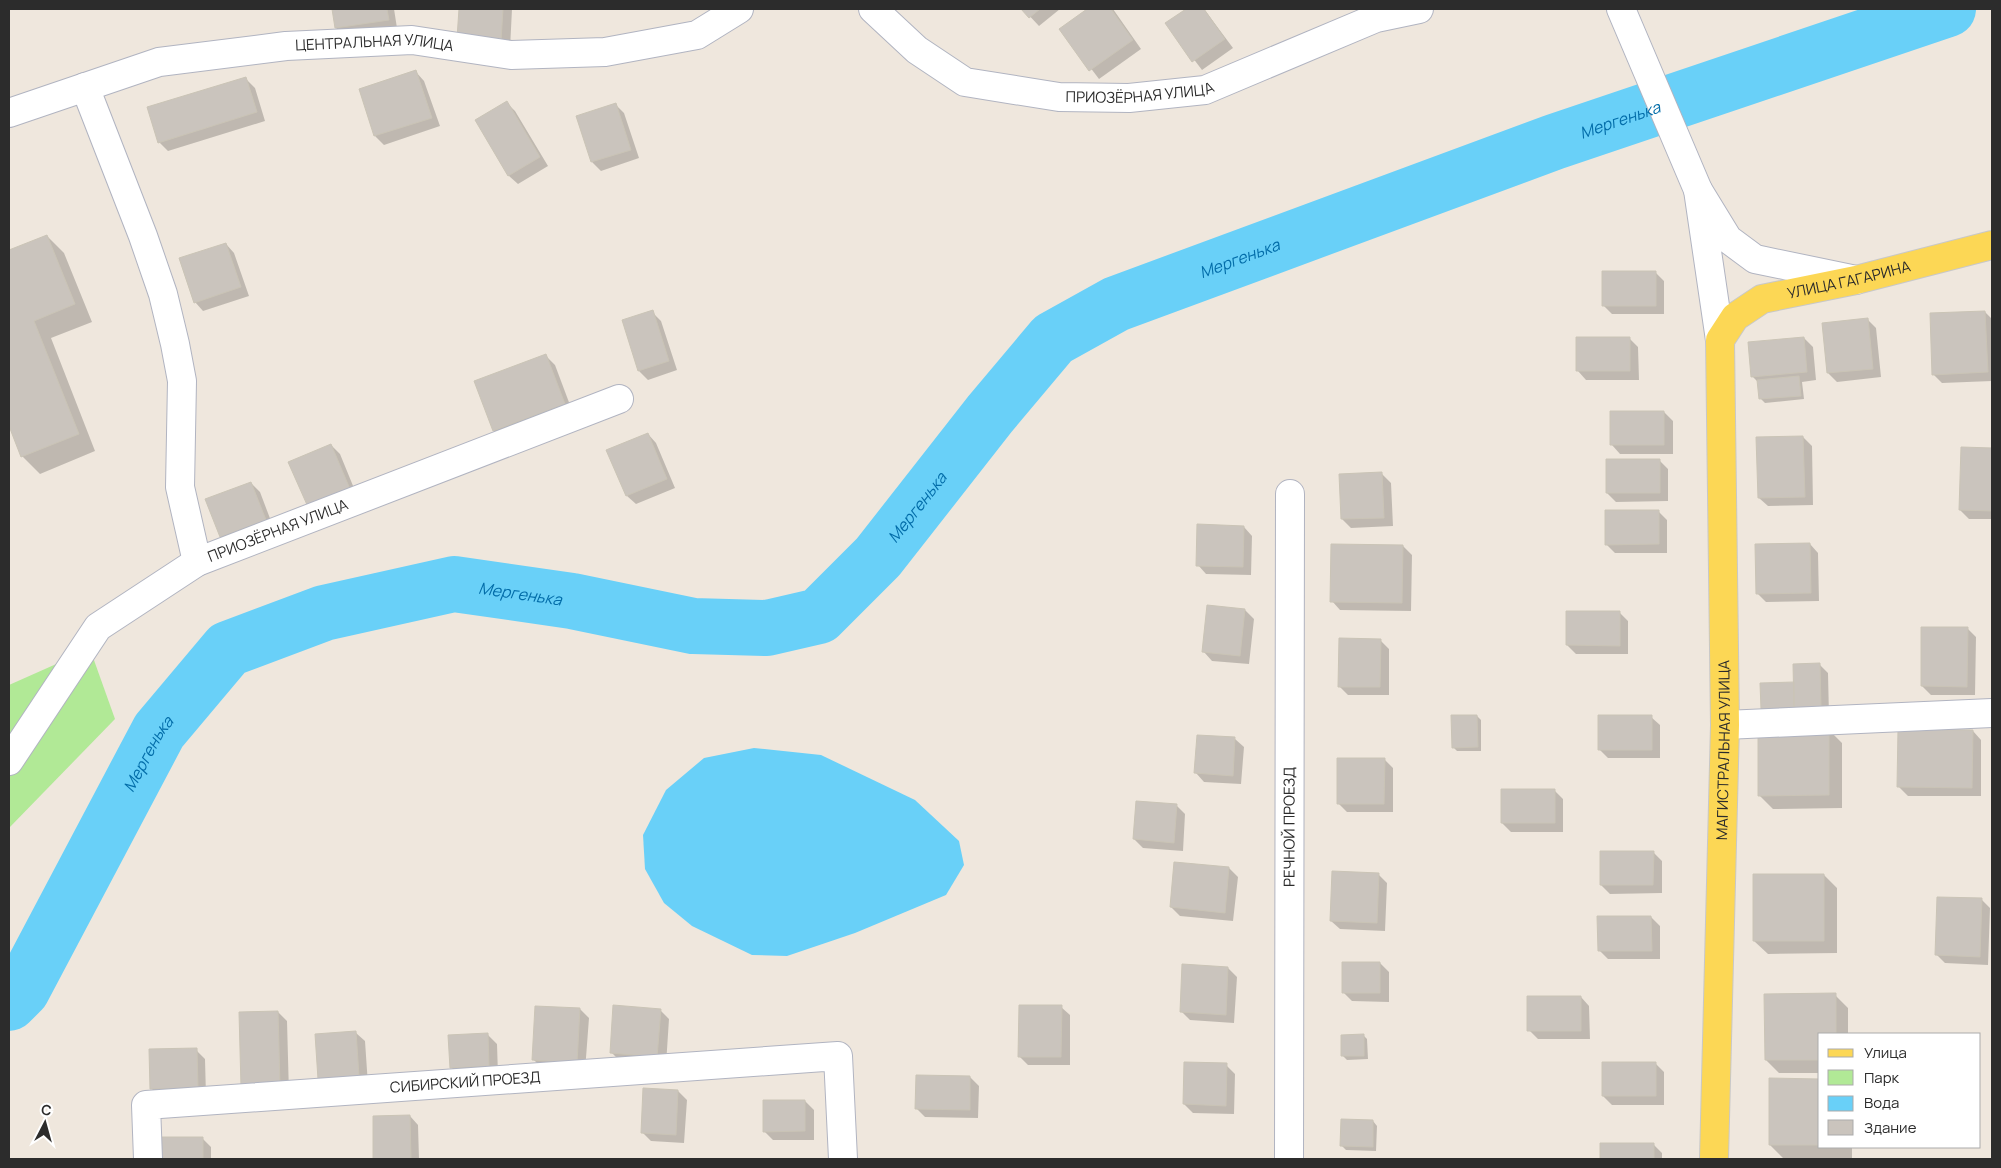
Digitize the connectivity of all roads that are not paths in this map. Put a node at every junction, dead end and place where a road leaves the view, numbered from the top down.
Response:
1 (739, 9) edge
2 (873, 9) edge
3 (1419, 9) edge
4 (1621, 9) edge
5 (85, 87) junction
6 (9, 112) edge
7 (1698, 190) junction
8 (1992, 245) edge
9 (1856, 280) junction
10 (1720, 340) junction
11 (619, 398) dead end
12 (1290, 494) dead end
13 (197, 562) junction
14 (1992, 713) edge
15 (1725, 725) junction
16 (9, 761) edge
17 (148, 1159) edge
18 (843, 1159) edge
19 (1289, 1159) edge
20 (1714, 1159) edge

1 - 5 street, ЦЕНТРАЛЬНАЯ УЛИЦА
2 - 3 street, ПРИОЗЁРНАЯ УЛИЦА
4 - 7 street
5 - 6 street, ЦЕНТРАЛЬНАЯ УЛИЦА
5 - 13 street
7 - 9 street
7 - 10 street
8 - 9 main road, УЛИЦА ГАГАРИНА
9 - 10 main road, УЛИЦА ГАГАРИНА
10 - 15 main road, МАГИСТРАЛЬНАЯ УЛИЦА
11 - 13 street, ПРИОЗЁРНАЯ УЛИЦА
12 - 19 street, РЕЧНОЙ ПРОЕЗД
13 - 16 street, ПРИОЗЁРНАЯ УЛИЦА
14 - 15 street
15 - 20 main road, МАГИСТРАЛЬНАЯ УЛИЦА
17 - 18 street, СИБИРСКИЙ ПРОЕЗД

